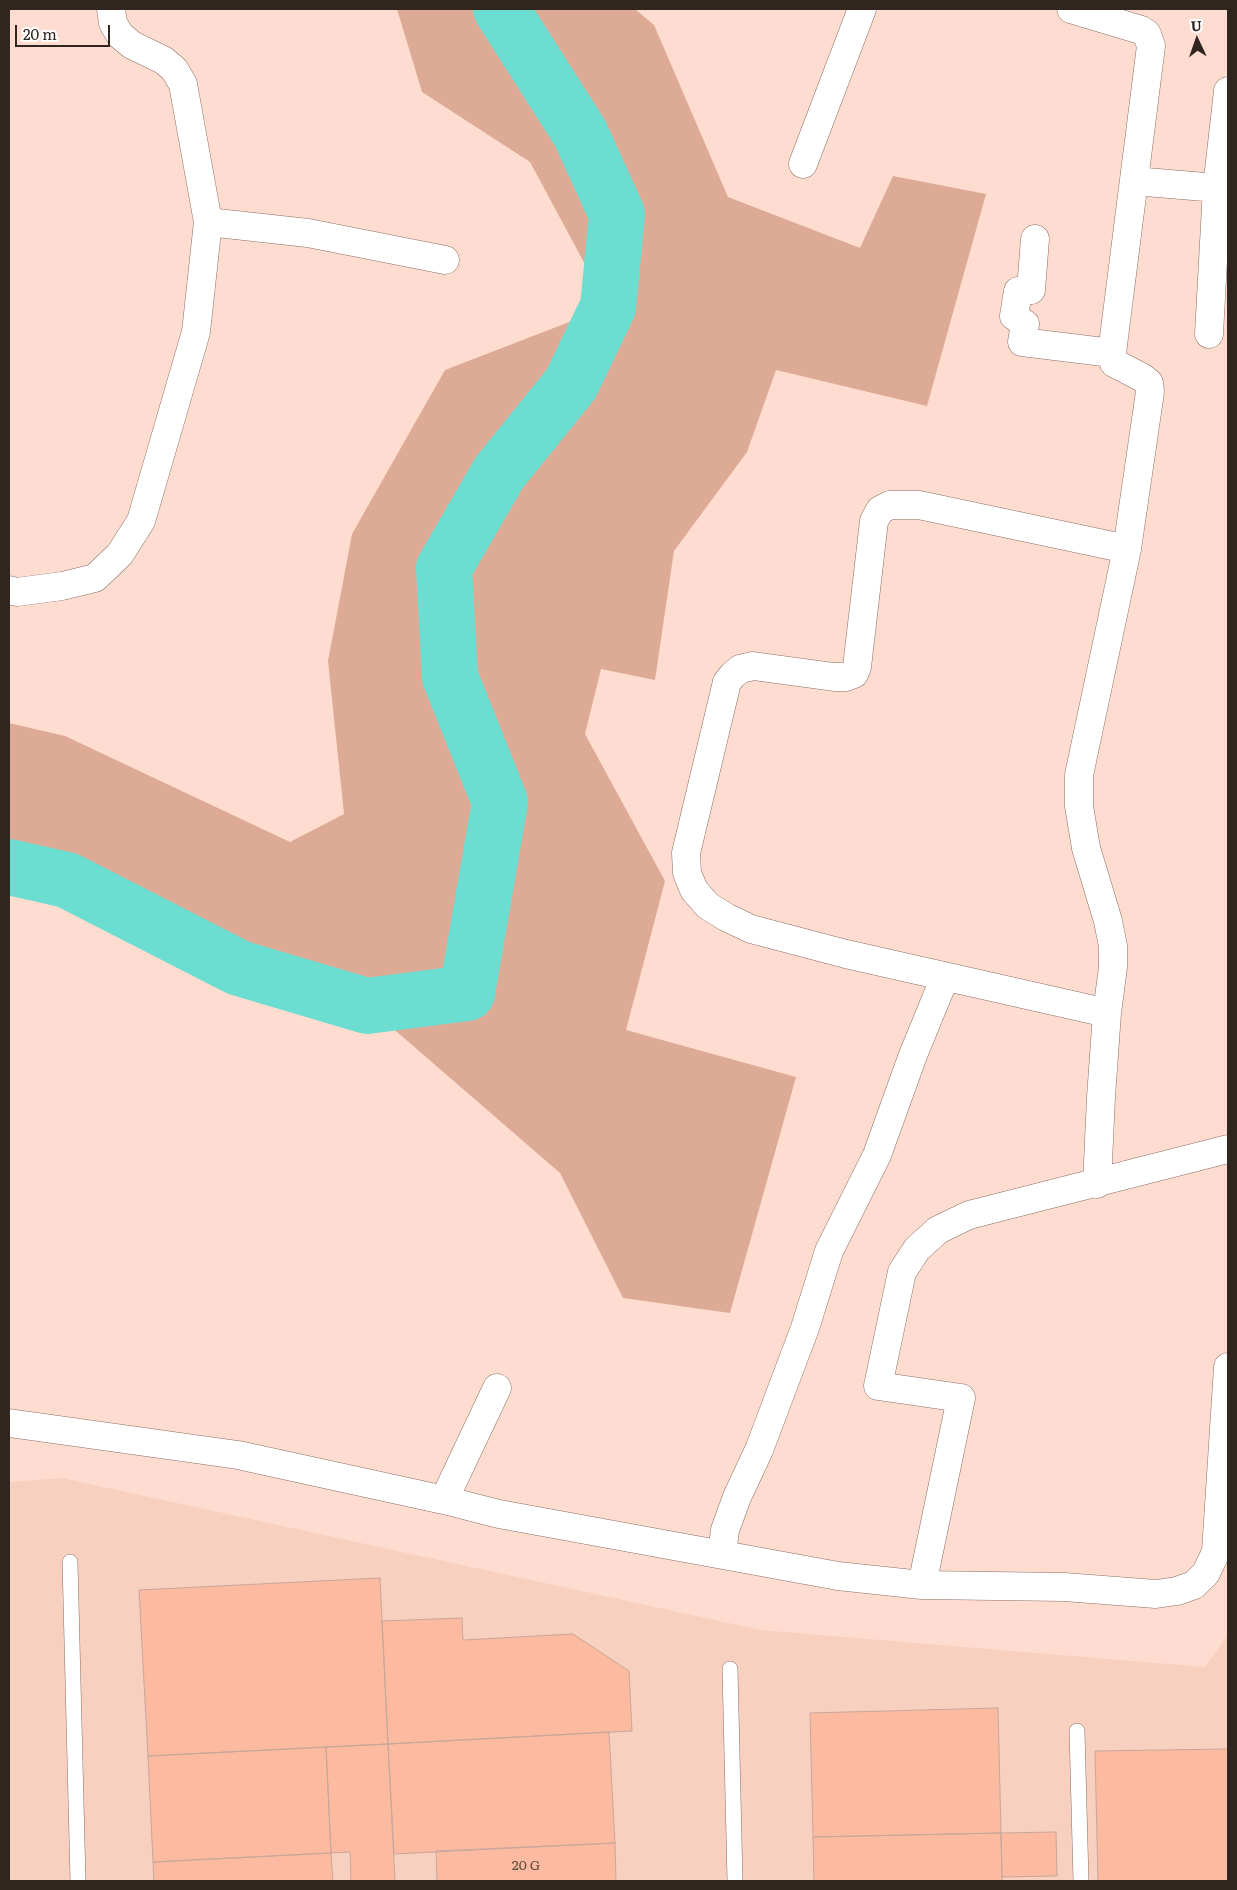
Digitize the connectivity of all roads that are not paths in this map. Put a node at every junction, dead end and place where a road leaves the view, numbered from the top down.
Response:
1 (111, 9) edge
2 (862, 9) edge
3 (1070, 9) edge
4 (1228, 91) edge
5 (802, 164) dead end
6 (1134, 181) junction
7 (1217, 188) junction
8 (208, 222) junction
9 (1035, 239) dead end
10 (445, 260) dead end
11 (1209, 334) dead end
12 (1112, 353) junction
13 (1127, 549) junction
14 (9, 590) edge
15 (945, 977) junction
16 (1107, 1013) junction
17 (1228, 1149) edge
18 (1097, 1184) junction
19 (1228, 1367) edge
20 (497, 1388) dead end
21 (9, 1423) edge
22 (444, 1500) junction
23 (722, 1554) junction
24 (70, 1562) dead end
25 (922, 1585) junction
26 (730, 1669) dead end
27 (1077, 1731) dead end
28 (78, 1881) edge
29 (735, 1881) edge
30 (1081, 1881) edge

1 - 8 street
2 - 5 street
3 - 6 street
4 - 7 street
6 - 7 street
6 - 12 street
7 - 11 street
8 - 10 street
8 - 14 street
9 - 12 street
12 - 13 street
13 - 15 street
13 - 16 street
15 - 16 street
15 - 23 street
16 - 18 street
17 - 18 street
18 - 25 street
19 - 25 street
20 - 22 street
21 - 22 street
22 - 23 street
23 - 25 street
24 - 28 lane
26 - 29 lane
27 - 30 lane

